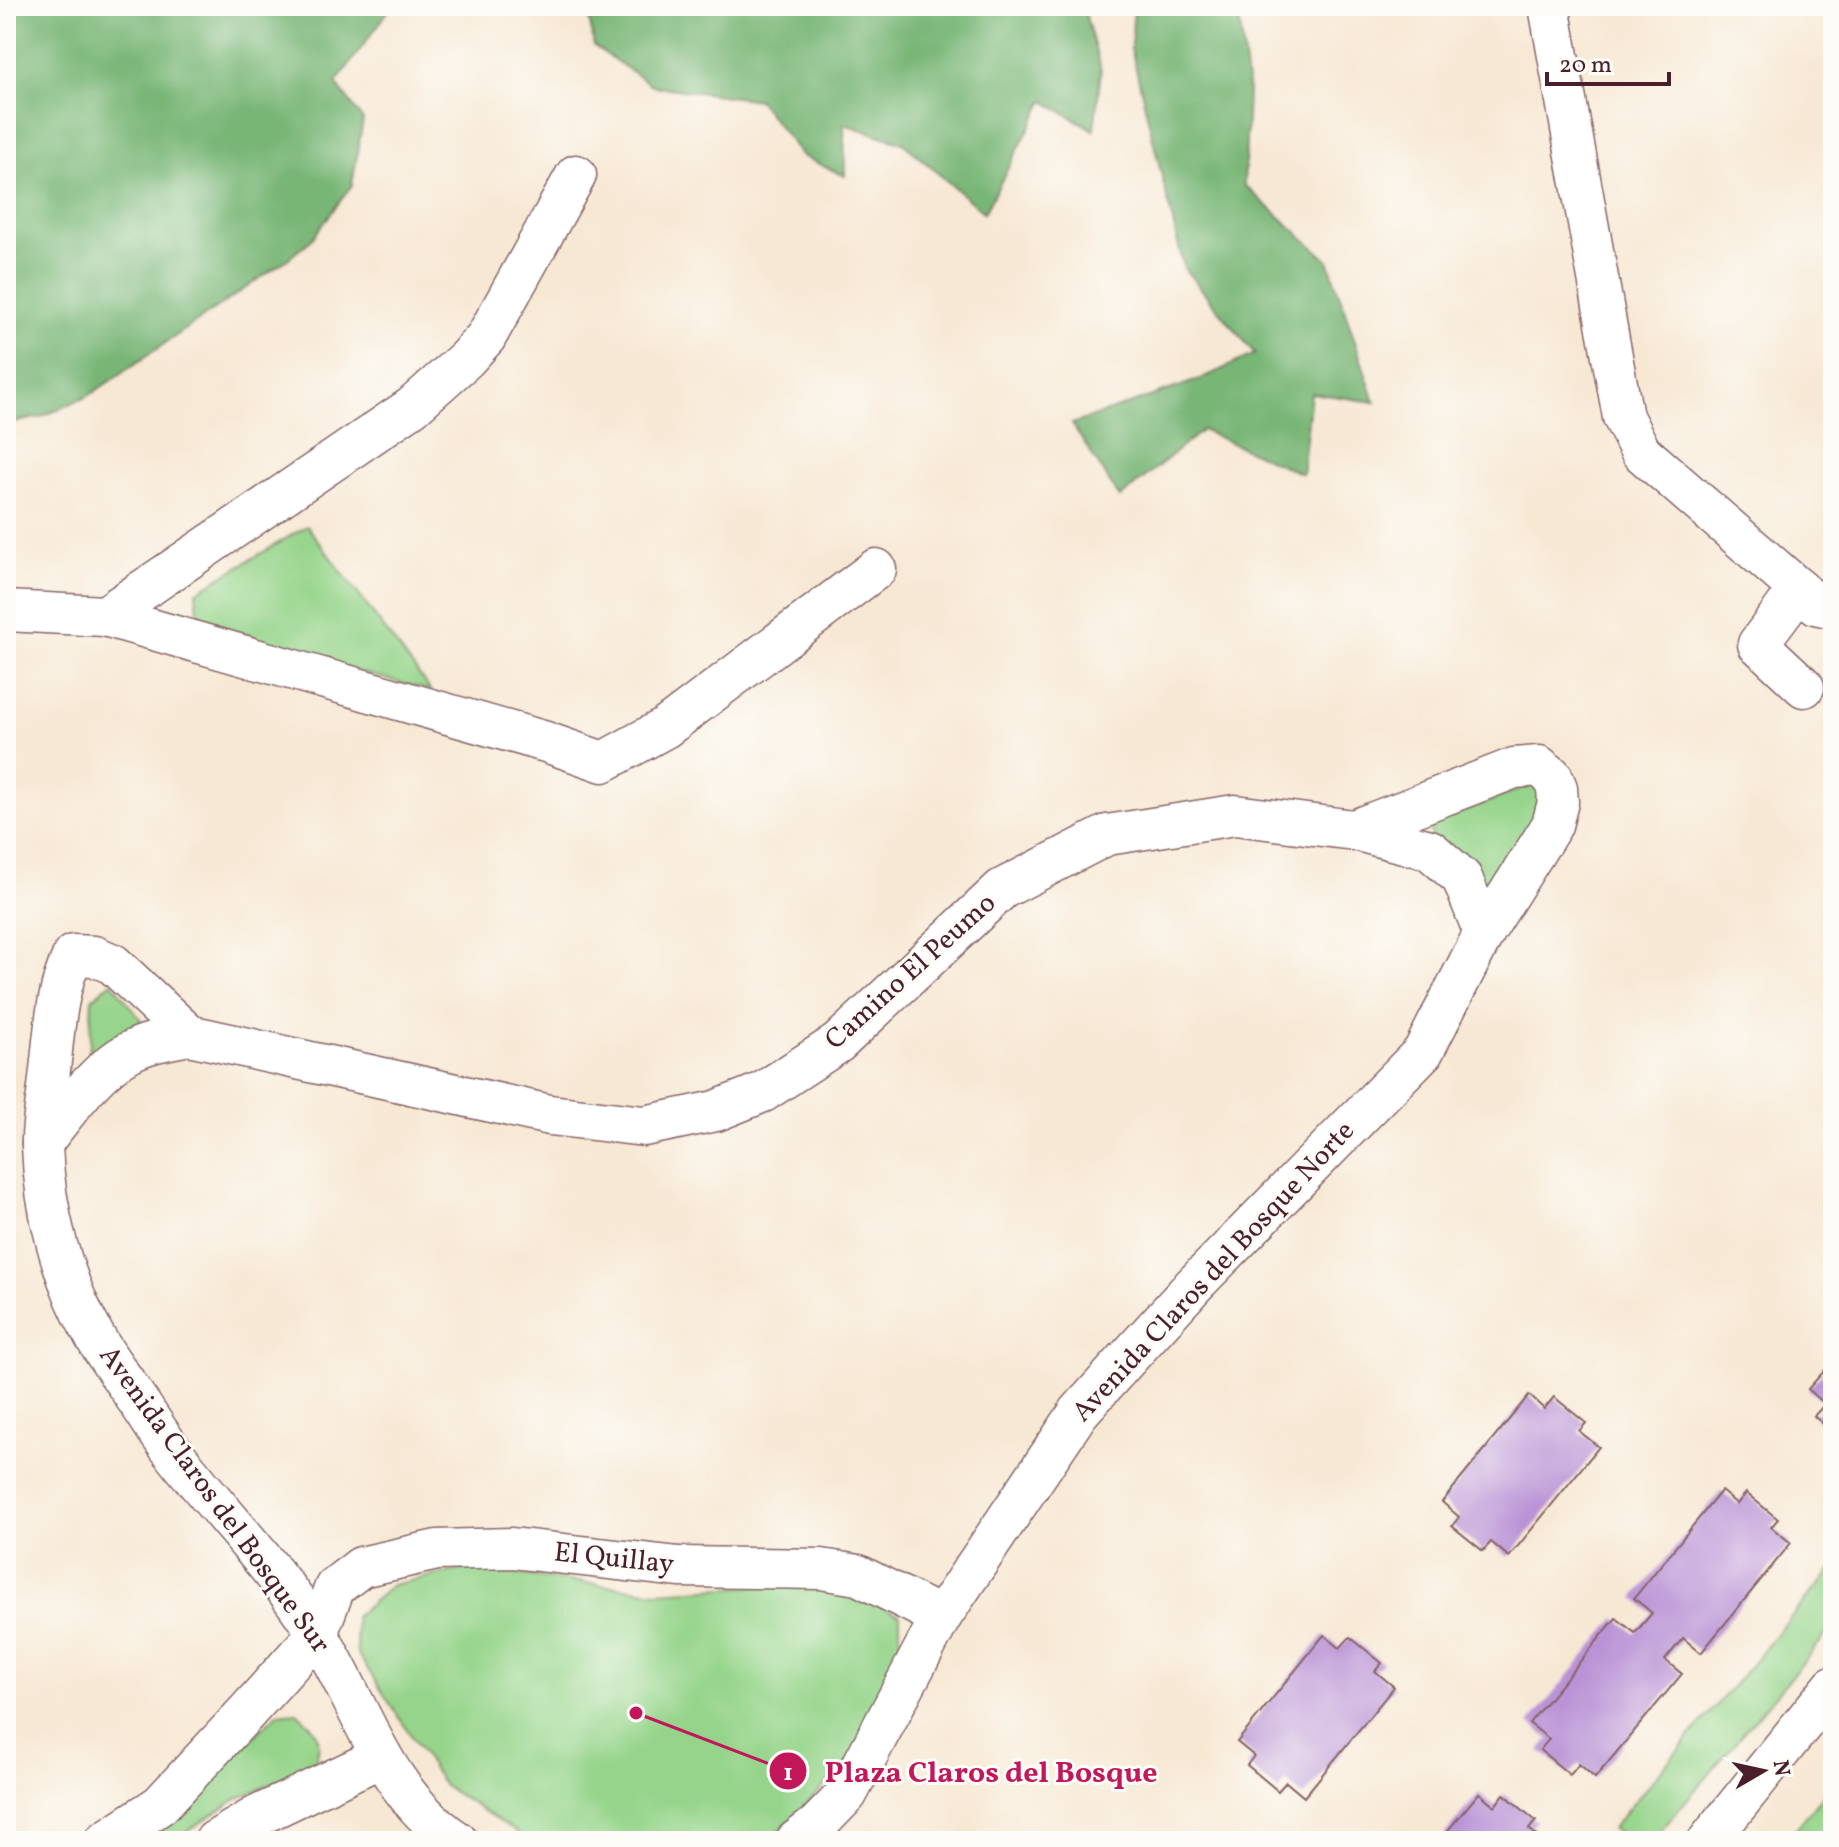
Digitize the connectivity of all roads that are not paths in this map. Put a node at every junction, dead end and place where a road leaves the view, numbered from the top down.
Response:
1 (1549, 6) edge
2 (576, 175) dead end
3 (876, 569) dead end
4 (1799, 589) junction
5 (1833, 608) edge
6 (6, 611) edge
7 (105, 616) junction
8 (1804, 687) dead end
9 (1552, 776) joint
10 (1354, 830) junction
11 (1484, 933) junction
12 (189, 1035) junction
13 (42, 1143) junction
14 (941, 1617) junction
15 (317, 1634) junction
16 (1833, 1686) edge
17 (381, 1757) junction
18 (105, 1841) edge
19 (215, 1841) edge
20 (457, 1841) edge
21 (796, 1841) edge
22 (1708, 1841) edge

1 - 4 street
2 - 7 street
3 - 7 street
4 - 5 street
4 - 8 street
6 - 7 street
9 - 10 street, Camino El Peumo
9 - 11 street, Avenida Claros del Bosque Norte
10 - 11 street, Camino El Peumo
10 - 12 street, Camino El Peumo
11 - 14 street, Avenida Claros del Bosque Norte
12 - 13 street, Camino El Peumo
12 - 13 street, Avenida Claros del Bosque Sur
13 - 15 street, Avenida Claros del Bosque Sur
14 - 15 street, El Quillay
14 - 21 street, Avenida Claros del Bosque Norte
15 - 17 street, Avenida Claros del Bosque Sur
15 - 18 street
16 - 22 street
17 - 19 street
17 - 20 street

